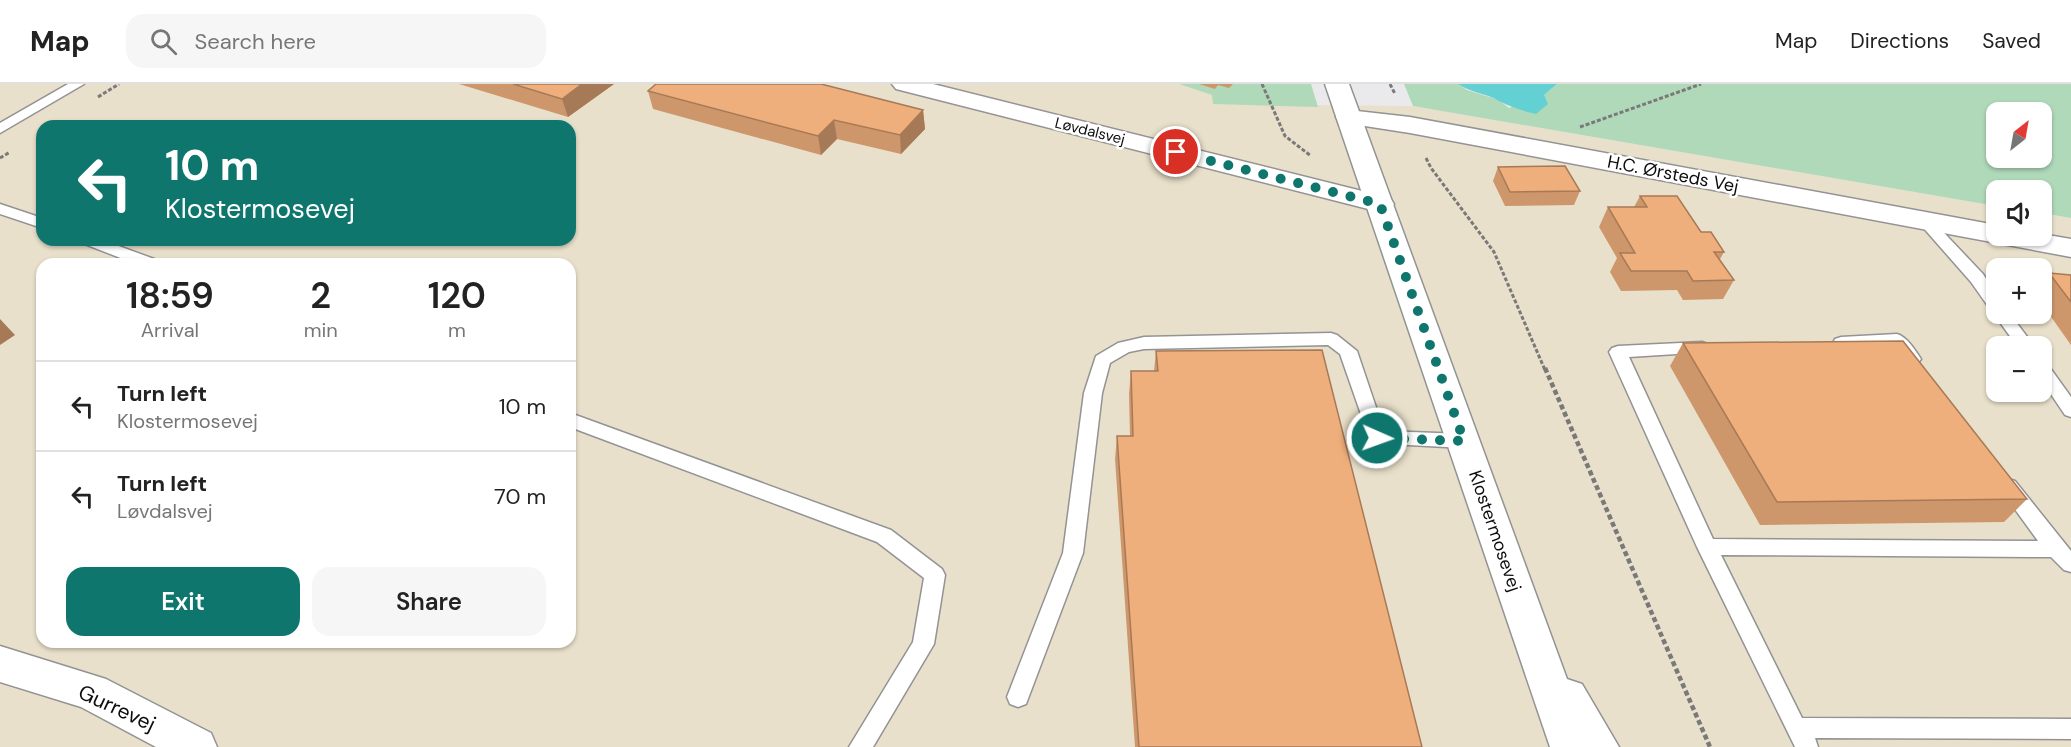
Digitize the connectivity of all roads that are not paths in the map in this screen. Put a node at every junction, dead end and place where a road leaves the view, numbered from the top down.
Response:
1 (77, 84) edge
2 (904, 84) edge
3 (1337, 84) edge
4 (1348, 117) junction
5 (0, 129) edge
6 (1374, 191) junction
7 (0, 209) edge
8 (36, 221) edge
9 (1925, 221) junction
10 (1986, 232) edge
11 (2052, 245) edge
12 (103, 246) edge
13 (2071, 248) edge
14 (136, 258) edge
15 (1986, 291) edge
16 (1827, 343) edge
17 (1723, 348) edge
18 (1919, 369) edge
19 (2052, 383) edge
20 (2071, 410) edge
21 (576, 422) edge
22 (1464, 441) junction
23 (1998, 473) edge
24 (1707, 547) junction
25 (2064, 557) edge
26 (1533, 638) junction
27 (0, 664) edge
28 (1018, 697) dead end
29 (2071, 729) edge
30 (1801, 738) edge
31 (196, 747) edge
32 (860, 747) edge
33 (1570, 747) edge
34 (1598, 747) edge

1 - 5 lane
2 - 6 street, Løvdalsvej
3 - 4 street, Klostermosevej
4 - 6 street, Klostermosevej
4 - 9 street, H.C. Ørsteds Vej
6 - 22 street, Klostermosevej
7 - 8 lane
9 - 10 street, H.C. Ørsteds Vej
9 - 15 lane
11 - 13 street
12 - 14 lane
16 - 18 lane
17 - 24 lane
19 - 20 lane
21 - 32 lane
22 - 26 street, Klostermosevej
22 - 28 lane
23 - 25 lane
24 - 25 lane
24 - 30 lane
26 - 33 street, Klostermosevej
26 - 34 street, Klostermosevej
27 - 31 street, Gurrevej
29 - 30 lane

